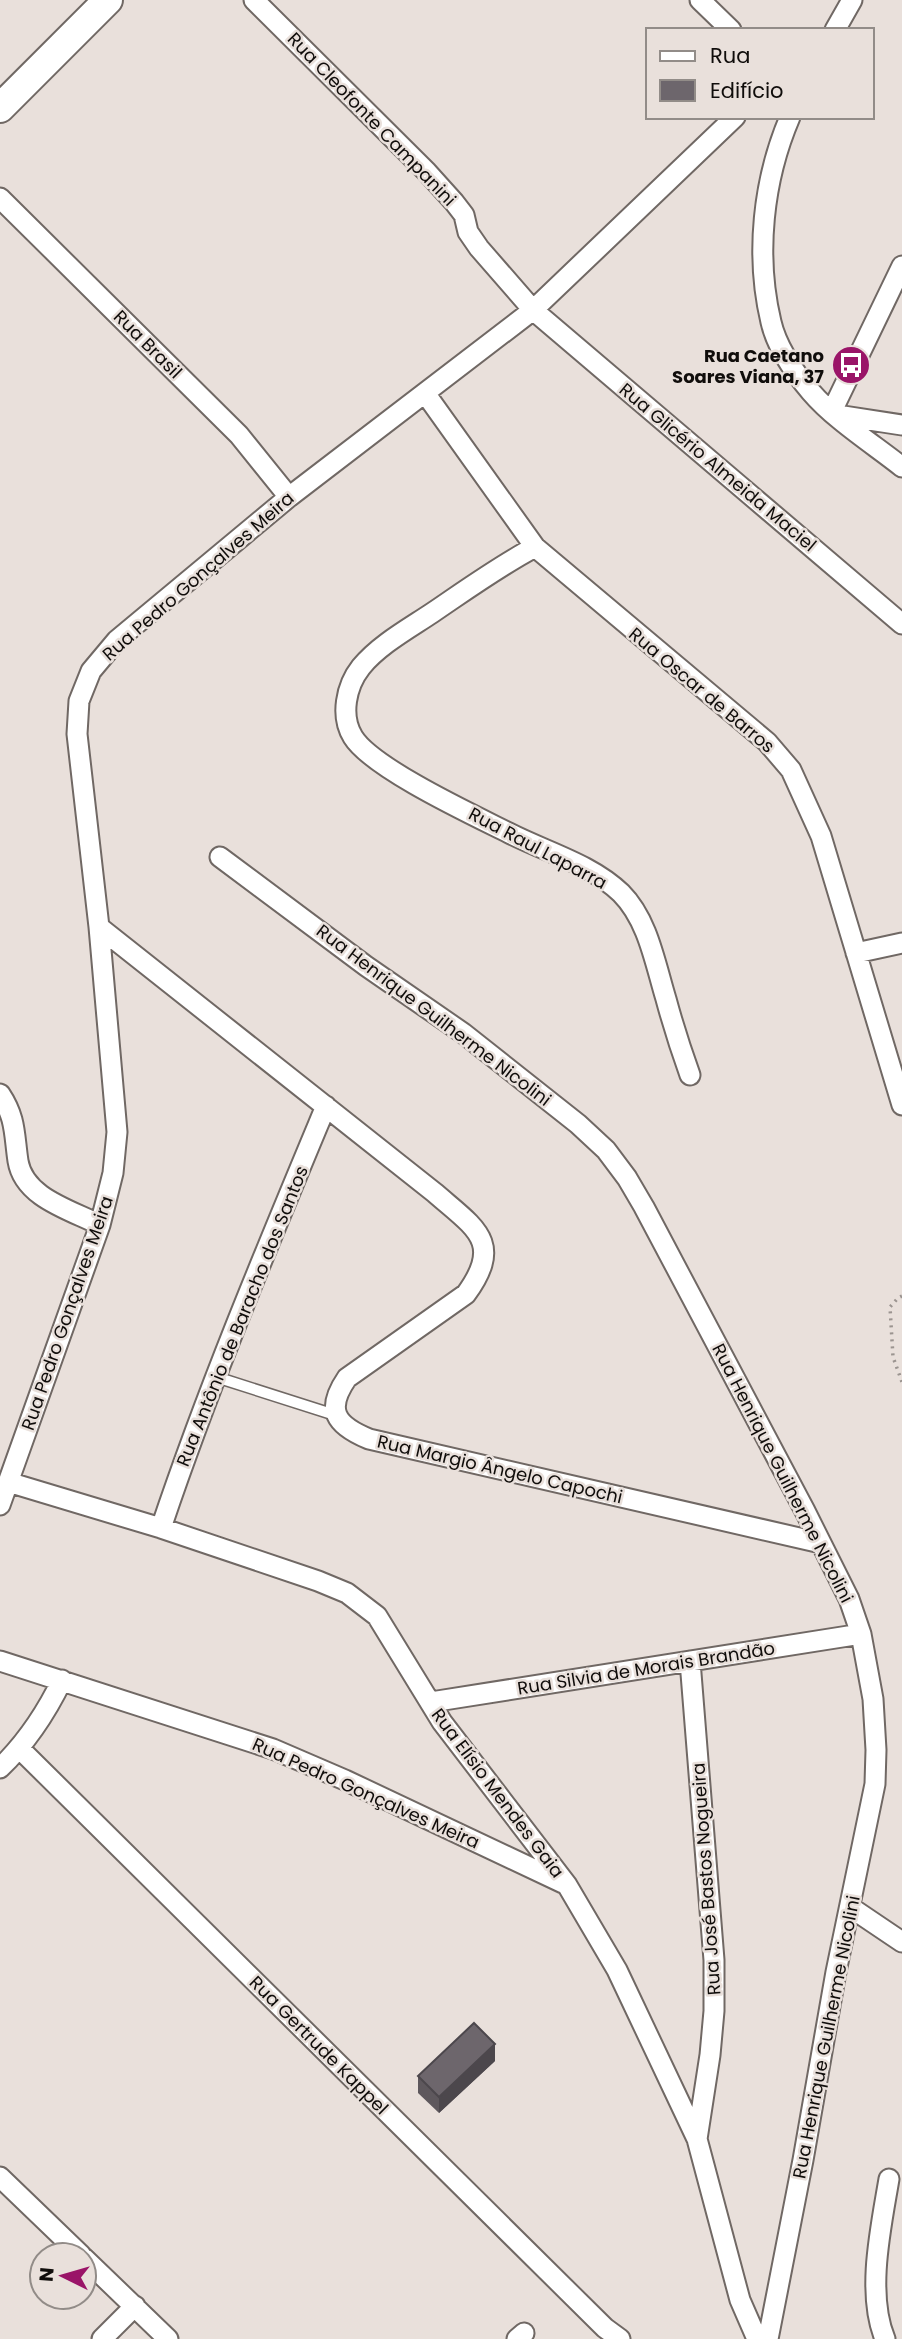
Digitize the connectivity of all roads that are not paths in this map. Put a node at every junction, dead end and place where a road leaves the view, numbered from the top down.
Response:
1 (108, 0) edge
2 (254, 0) edge
3 (700, 0) edge
4 (852, 0) edge
5 (729, 28) edge
6 (836, 28) edge
7 (0, 108) edge
8 (734, 119) edge
9 (789, 119) edge
10 (0, 198) edge
11 (902, 266) edge
12 (533, 310) junction
13 (425, 393) junction
14 (834, 413) junction
15 (902, 425) edge
16 (902, 467) edge
17 (289, 497) junction
18 (535, 547) junction
19 (902, 624) edge
20 (220, 858) dead end
21 (99, 927) junction
22 (902, 943) edge
23 (856, 953) junction
24 (690, 1075) dead end
25 (0, 1094) edge
26 (902, 1105) edge
27 (326, 1106) junction
28 (100, 1225) junction
29 (216, 1377) junction
30 (335, 1415) junction
31 (8, 1482) junction
32 (0, 1504) edge
33 (161, 1528) junction
34 (821, 1543) junction
35 (861, 1634) junction
36 (0, 1661) edge
37 (690, 1661) junction
38 (62, 1680) junction
39 (431, 1702) junction
40 (20, 1749) junction
41 (0, 1768) edge
42 (567, 1885) junction
43 (850, 1908) junction
44 (902, 1942) edge
45 (697, 2139) junction
46 (0, 2177) edge
47 (888, 2179) dead end
48 (67, 2241) edge
49 (98, 2270) edge
50 (135, 2306) junction
51 (102, 2339) edge
52 (168, 2339) edge
53 (620, 2339) edge
54 (757, 2339) edge
55 (768, 2339) edge
56 (885, 2339) edge

1 - 7 main road
2 - 12 street, Rua Cleofonte Campanini
3 - 5 street
4 - 6 street
8 - 12 street, Rua Pedro Gonçalves Meira
9 - 14 street
10 - 17 street, Rua Brasil
11 - 14 street
12 - 13 street, Rua Pedro Gonçalves Meira
12 - 19 street, Rua Glicério Almeida Maciel
13 - 17 street, Rua Pedro Gonçalves Meira
13 - 18 street, Rua Oscar de Barros
14 - 15 street
14 - 16 street
17 - 21 street, Rua Pedro Gonçalves Meira
18 - 23 street, Rua Oscar de Barros
18 - 24 street, Rua Raul Laparra
20 - 34 street, Rua Henrique Guilherme Nicolini
21 - 27 street
21 - 28 street, Rua Pedro Gonçalves Meira
22 - 23 street
23 - 26 street, Rua Oscar de Barros
25 - 28 street
27 - 29 street, Rua Antônio de Baracho dos Santos
27 - 30 street
28 - 31 street, Rua Pedro Gonçalves Meira
29 - 30 lane
29 - 33 street, Rua Antônio de Baracho dos Santos
30 - 34 street, Rua Margio Ângelo Capochi
31 - 32 street, Rua Pedro Gonçalves Meira
31 - 33 street, Rua Elísio Mendes Gaia
33 - 39 street, Rua Elísio Mendes Gaia
34 - 35 street, Rua Henrique Guilherme Nicolini
35 - 37 street, Rua Silvia de Morais Brandão
35 - 43 street, Rua Henrique Guilherme Nicolini
36 - 38 street, Rua Pedro Gonçalves Meira
37 - 39 street, Rua Silvia de Morais Brandão
37 - 45 street, Rua José Bastos Nogueira
38 - 40 street
38 - 42 street, Rua Pedro Gonçalves Meira
39 - 42 street, Rua Elísio Mendes Gaia
40 - 41 street
40 - 53 street, Rua Gertrude Kappel
42 - 45 street, Rua Elísio Mendes Gaia
43 - 44 street
43 - 55 street, Rua Henrique Guilherme Nicolini
45 - 54 street, Rua Elísio Mendes Gaia
46 - 48 street
47 - 56 street
49 - 50 street
50 - 51 street
50 - 52 street

